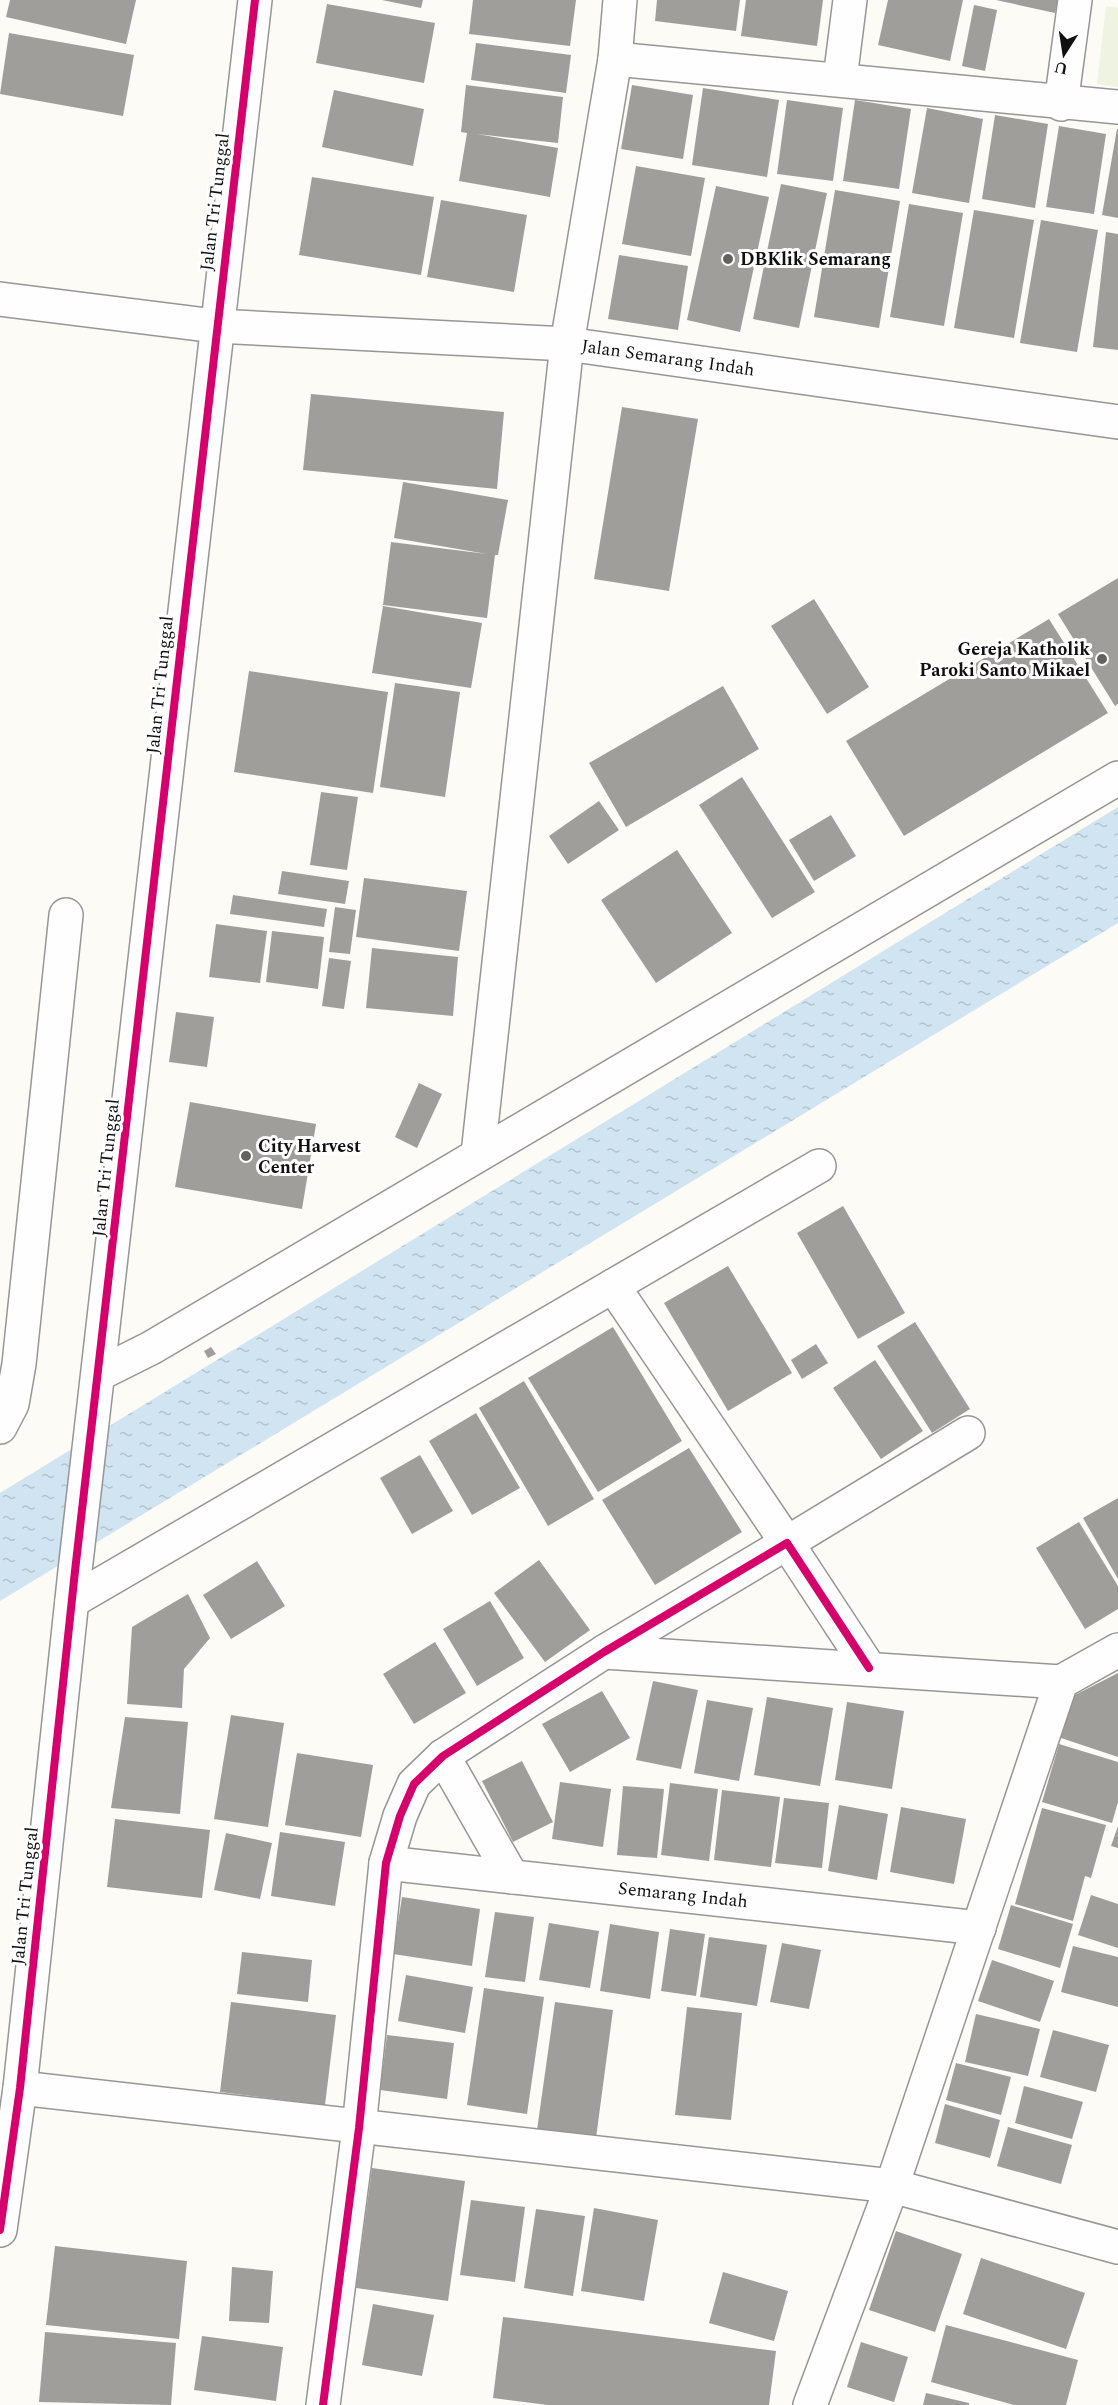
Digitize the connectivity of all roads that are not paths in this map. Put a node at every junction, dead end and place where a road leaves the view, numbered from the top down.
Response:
1 (255, 0) edge
2 (620, 0) edge
3 (850, 0) edge
4 (1075, 0) edge
5 (615, 59) junction
6 (840, 79) junction
7 (1061, 104) junction
8 (1118, 107) edge
9 (0, 299) edge
10 (215, 326) junction
11 (567, 344) junction
12 (1118, 422) edge
13 (1118, 778) edge
14 (66, 915) dead end
15 (478, 1154) junction
16 (819, 1166) dead end
17 (613, 1286) junction
18 (99, 1374) junction
19 (0, 1427) edge
20 (969, 1433) dead end
21 (787, 1543) junction
22 (73, 1586) junction
23 (1118, 1650) edge
24 (604, 1652) junction
25 (869, 1668) junction
26 (1061, 1682) junction
27 (443, 1756) junction
28 (386, 1863) junction
29 (512, 1877) junction
30 (980, 1928) junction
31 (20, 2088) junction
32 (359, 2128) junction
33 (892, 2186) junction
34 (0, 2230) edge
35 (1118, 2247) edge
36 (323, 2405) edge
37 (810, 2405) edge

1 - 10 street, Jalan Tri Tunggal
2 - 5 street
3 - 6 street
4 - 7 street
5 - 6 street
5 - 11 street
6 - 7 street
7 - 8 street
9 - 10 street, Jalan Semarang Indah
10 - 11 street, Jalan Semarang Indah
10 - 18 street, Jalan Tri Tunggal
11 - 12 street, Jalan Semarang Indah
11 - 15 street
13 - 15 street
14 - 19 street
15 - 18 street
16 - 17 street
17 - 21 street
17 - 22 street
18 - 22 street, Jalan Tri Tunggal
20 - 21 street
21 - 24 street
21 - 25 street
22 - 31 street, Jalan Tri Tunggal
23 - 26 street
24 - 25 street
24 - 27 street
25 - 26 street
26 - 30 street
27 - 28 street
27 - 29 street
28 - 29 street, Semarang Indah
28 - 32 street
29 - 30 street, Semarang Indah
30 - 33 street
31 - 32 street
31 - 34 street, Jalan Tri Tunggal
32 - 33 street
32 - 36 street
33 - 35 street
33 - 37 street

